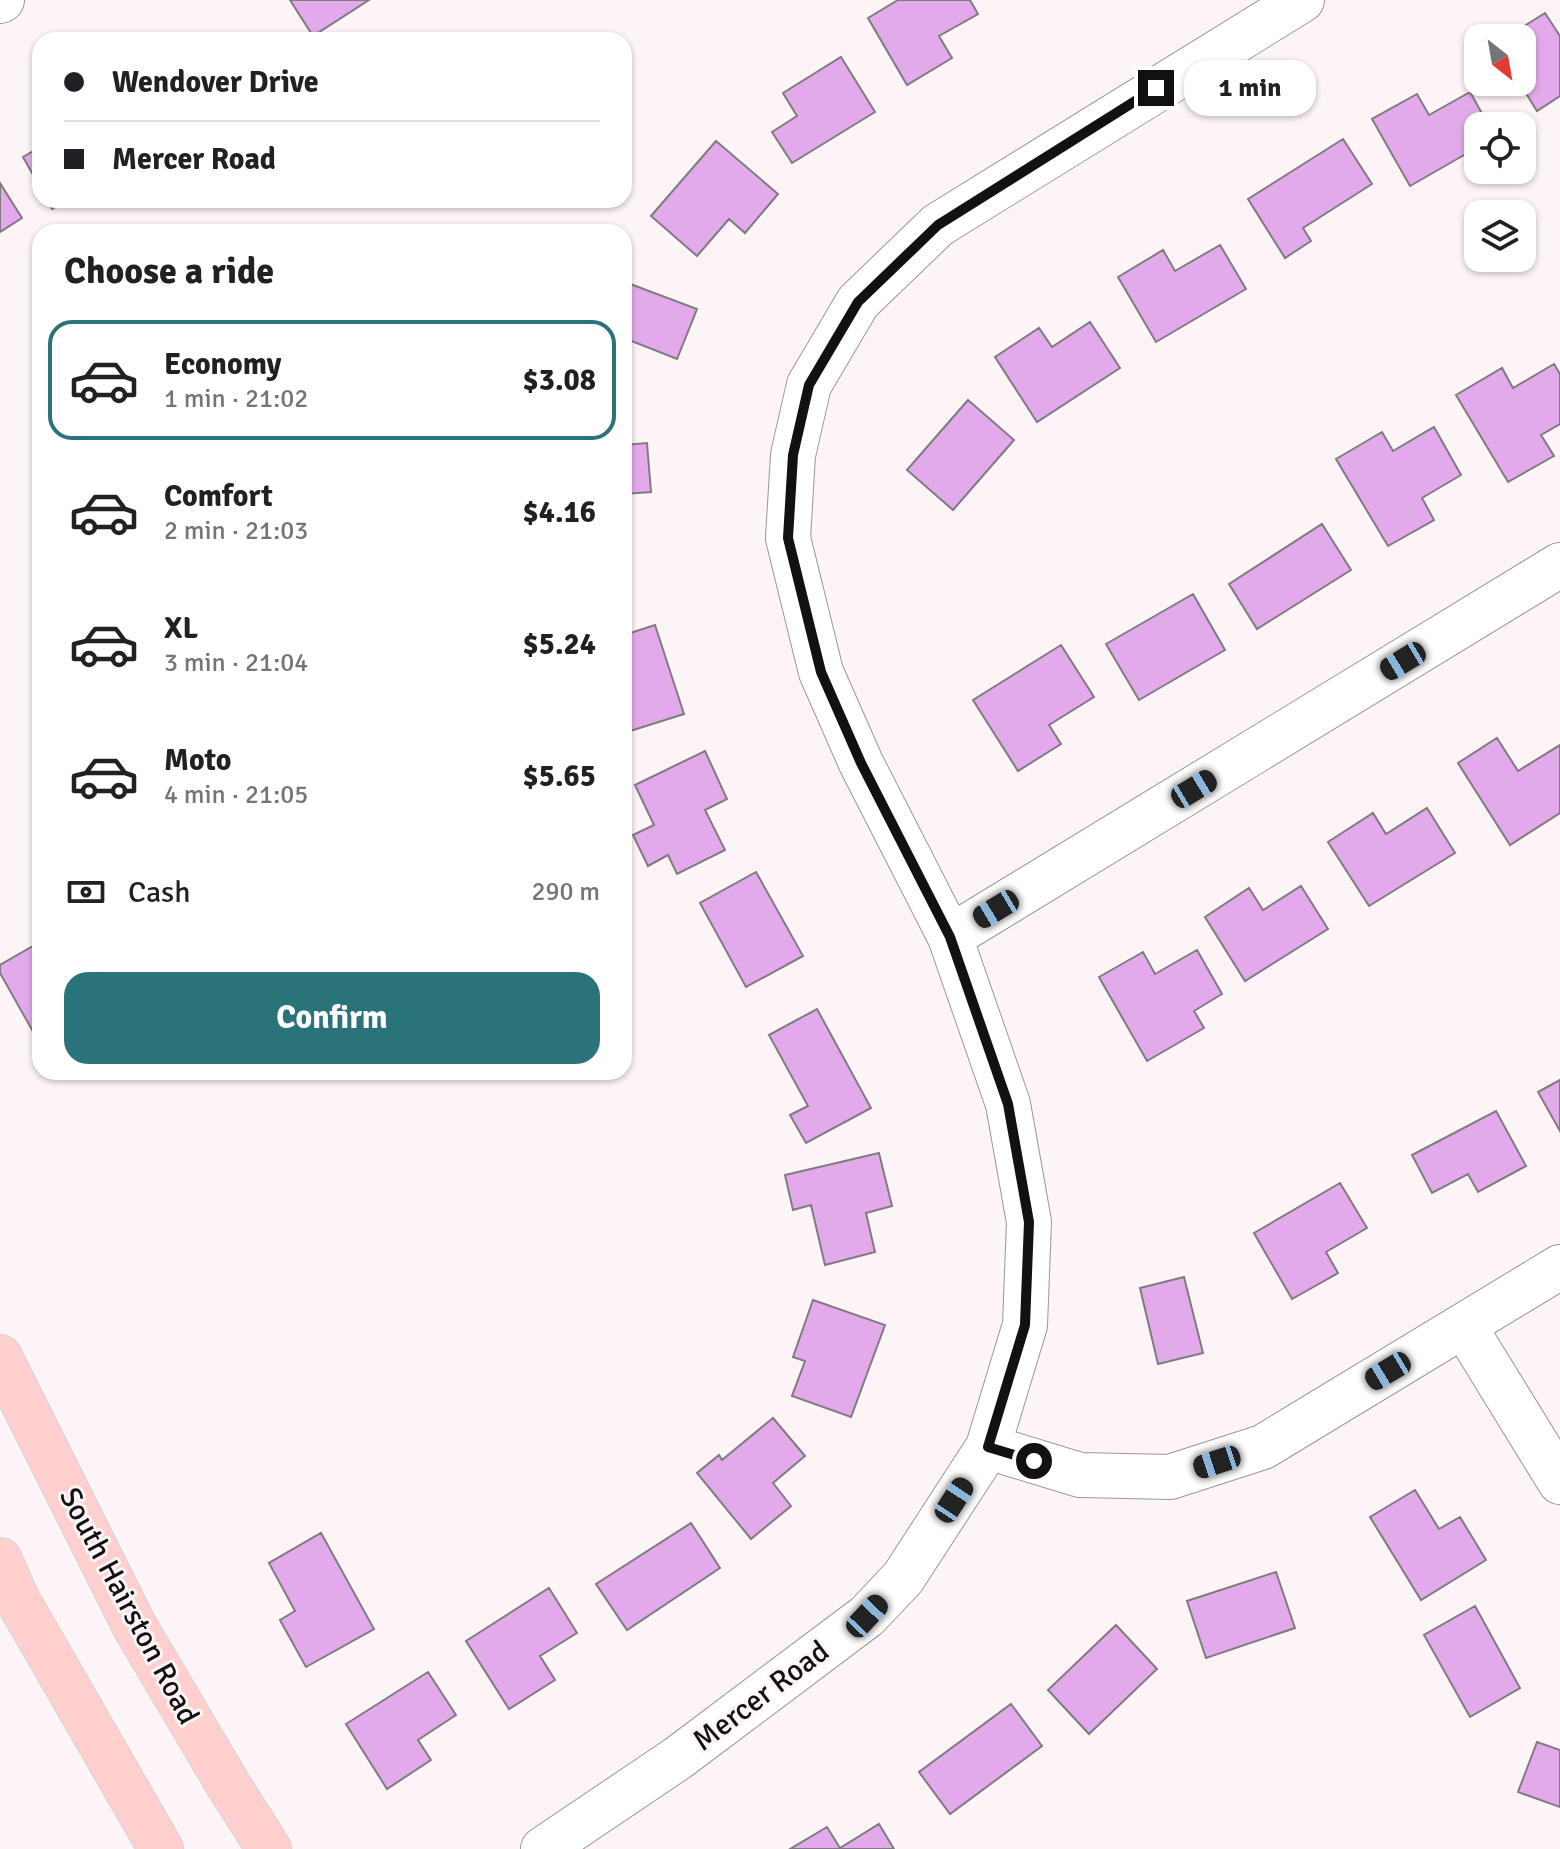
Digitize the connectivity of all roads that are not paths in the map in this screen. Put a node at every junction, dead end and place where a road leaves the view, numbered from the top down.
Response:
1 (1302, 0) edge
2 (1560, 565) edge
3 (950, 937) junction
4 (1560, 1267) edge
5 (1464, 1326) junction
6 (0, 1357) edge
7 (988, 1447) junction
8 (1560, 1482) edge
9 (6, 1590) edge
10 (161, 1849) edge
11 (269, 1849) edge
12 (543, 1849) edge

1 - 3 street, Mercer Road
2 - 3 street
3 - 7 street, Mercer Road
4 - 5 street
5 - 7 street
5 - 8 street
6 - 11 main road, South Hairston Road
7 - 12 street, Mercer Road
9 - 10 main road

